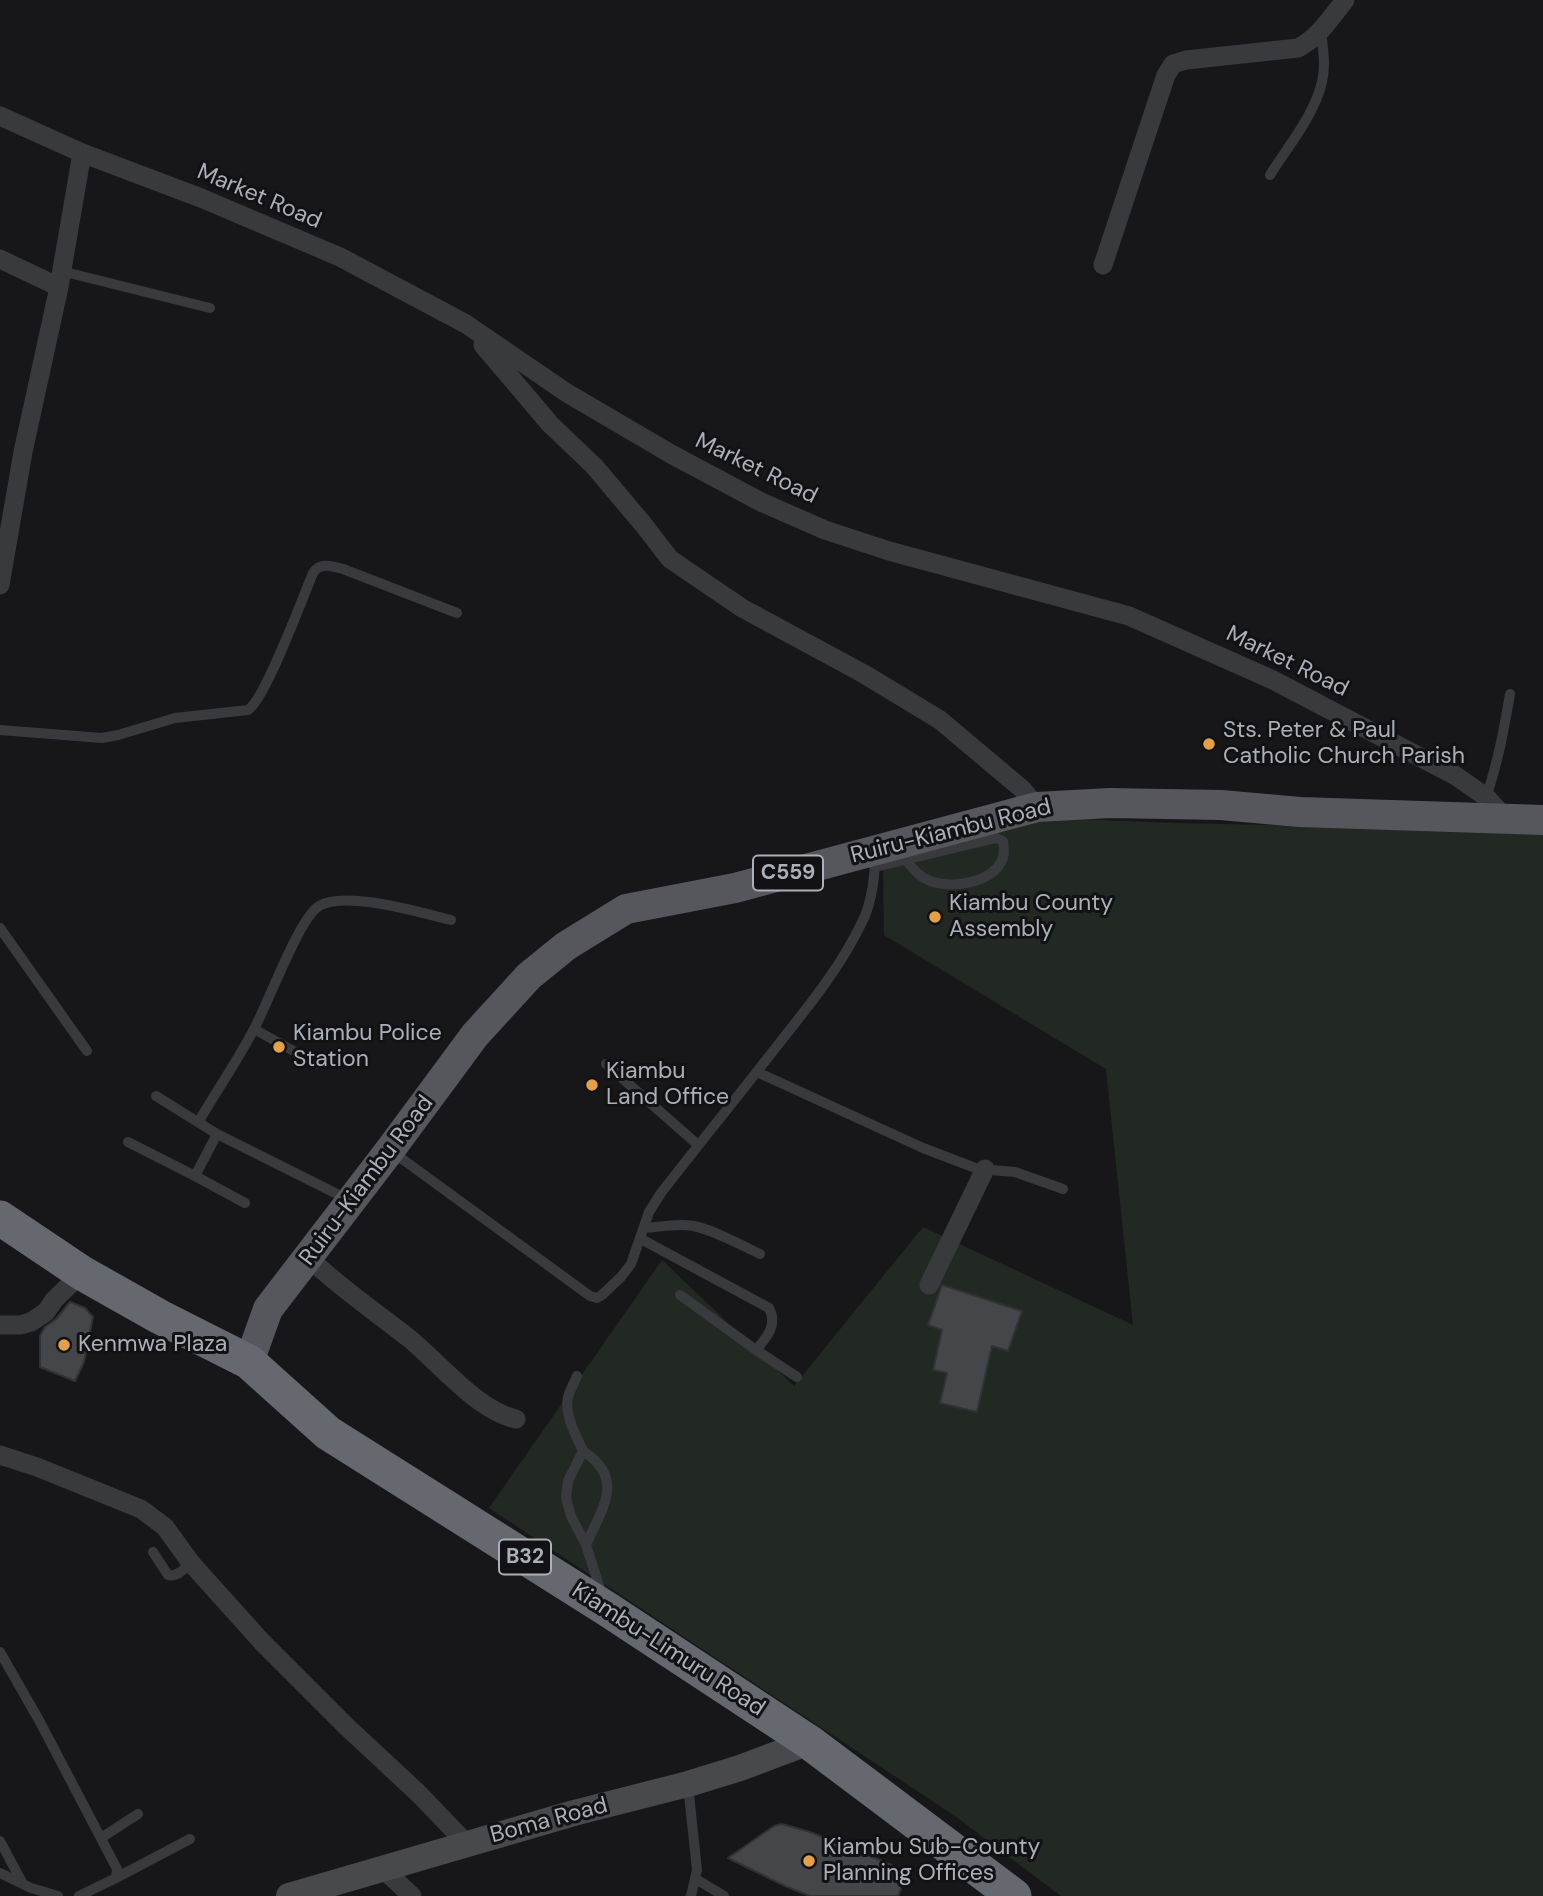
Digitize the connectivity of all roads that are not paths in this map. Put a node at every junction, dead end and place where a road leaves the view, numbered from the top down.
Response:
1 (1345, 0) edge
2 (1321, 31) junction
3 (0, 116) edge
4 (82, 153) junction
5 (1270, 175) dead end
6 (0, 259) edge
7 (1103, 265) dead end
8 (60, 279) junction
9 (210, 308) dead end
10 (466, 324) junction
11 (5, 530) edge
12 (0, 586) edge
13 (457, 613) dead end
14 (1510, 694) dead end
15 (0, 730) edge
16 (1486, 796) junction
17 (1037, 807) junction
18 (1507, 820) junction
19 (1543, 820) edge
20 (875, 858) junction
21 (906, 860) junction
22 (451, 920) dead end
23 (0, 928) edge
24 (254, 1030) junction
25 (87, 1051) dead end
26 (317, 1064) dead end
27 (606, 1064) dead end
28 (757, 1072) junction
29 (156, 1096) dead end
30 (199, 1121) junction
31 (217, 1134) junction
32 (128, 1142) dead end
33 (698, 1145) junction
34 (390, 1150) junction
35 (985, 1169) junction
36 (195, 1176) junction
37 (1063, 1189) dead end
38 (351, 1201) junction
39 (245, 1203) dead end
40 (0, 1218) edge
41 (644, 1228) junction
42 (641, 1239) junction
43 (760, 1254) dead end
44 (309, 1258) junction
45 (82, 1273) junction
46 (929, 1285) dead end
47 (680, 1295) dead end
48 (0, 1325) edge
49 (756, 1350) junction
50 (249, 1362) junction
51 (577, 1376) dead end
52 (796, 1377) dead end
53 (516, 1419) dead end
54 (583, 1451) junction
55 (0, 1455) edge
56 (586, 1545) junction
57 (153, 1552) dead end
58 (191, 1563) junction
59 (607, 1609) junction
60 (0, 1652) edge
61 (808, 1742) junction
62 (688, 1784) junction
63 (138, 1814) dead end
64 (101, 1838) junction
65 (190, 1839) dead end
66 (0, 1841) edge
67 (467, 1844) junction
68 (383, 1868) junction
69 (0, 1873) edge
70 (116, 1878) junction
71 (696, 1879) junction
72 (23, 1885) junction
73 (1005, 1893) edge
74 (58, 1896) edge
75 (79, 1896) edge
76 (289, 1896) edge
77 (412, 1896) edge
78 (691, 1896) edge
79 (724, 1896) edge

1 - 2 street
2 - 5 lane
2 - 7 street
3 - 4 street, Market Road
4 - 8 street
4 - 10 street, Market Road
6 - 8 street
8 - 9 lane
8 - 11 street
10 - 16 street, Market Road
10 - 17 street
11 - 12 street
13 - 15 lane
14 - 16 lane
16 - 18 street, Market Road
17 - 18 main road, Ruiru-Kiambu Road / C559
17 - 20 main road, Ruiru-Kiambu Road / C559
18 - 19 main road, Ruiru-Kiambu Road / C559
20 - 21 lane
20 - 28 lane
20 - 34 main road, Ruiru-Kiambu Road / C559
21 - 21 lane
22 - 24 lane
23 - 25 lane
24 - 26 lane
24 - 30 lane
27 - 33 lane
28 - 33 lane
28 - 35 lane
29 - 30 lane
30 - 31 lane
31 - 36 lane
31 - 38 lane
32 - 36 lane
33 - 41 lane
34 - 38 main road, Ruiru-Kiambu Road / C559
34 - 42 lane
35 - 37 lane
35 - 46 street
36 - 39 lane
38 - 44 main road, Ruiru-Kiambu Road / C559
40 - 45 highway, Kiambu-Limuru Road / B32
41 - 42 lane
41 - 43 lane
42 - 49 lane
44 - 50 main road, Ruiru-Kiambu Road / C559
44 - 53 street
45 - 48 street
45 - 50 highway, Kiambu-Limuru Road / B32
47 - 49 lane
49 - 52 lane
50 - 59 highway, Kiambu-Limuru Road / B32
51 - 54 lane
54 - 56 lane
54 - 56 lane
55 - 58 street
56 - 59 lane
57 - 58 lane
58 - 67 street
59 - 61 highway, Kiambu-Limuru Road / B32
60 - 64 lane
61 - 62 main road, Boma Road
61 - 73 highway, B32
62 - 67 main road, Boma Road
62 - 71 lane
63 - 64 lane
64 - 70 lane
65 - 70 lane
66 - 72 lane
67 - 68 main road, Boma Road
68 - 76 main road, Boma Road
68 - 77 street
69 - 72 lane
70 - 75 lane
71 - 78 lane
71 - 79 lane
72 - 74 lane

